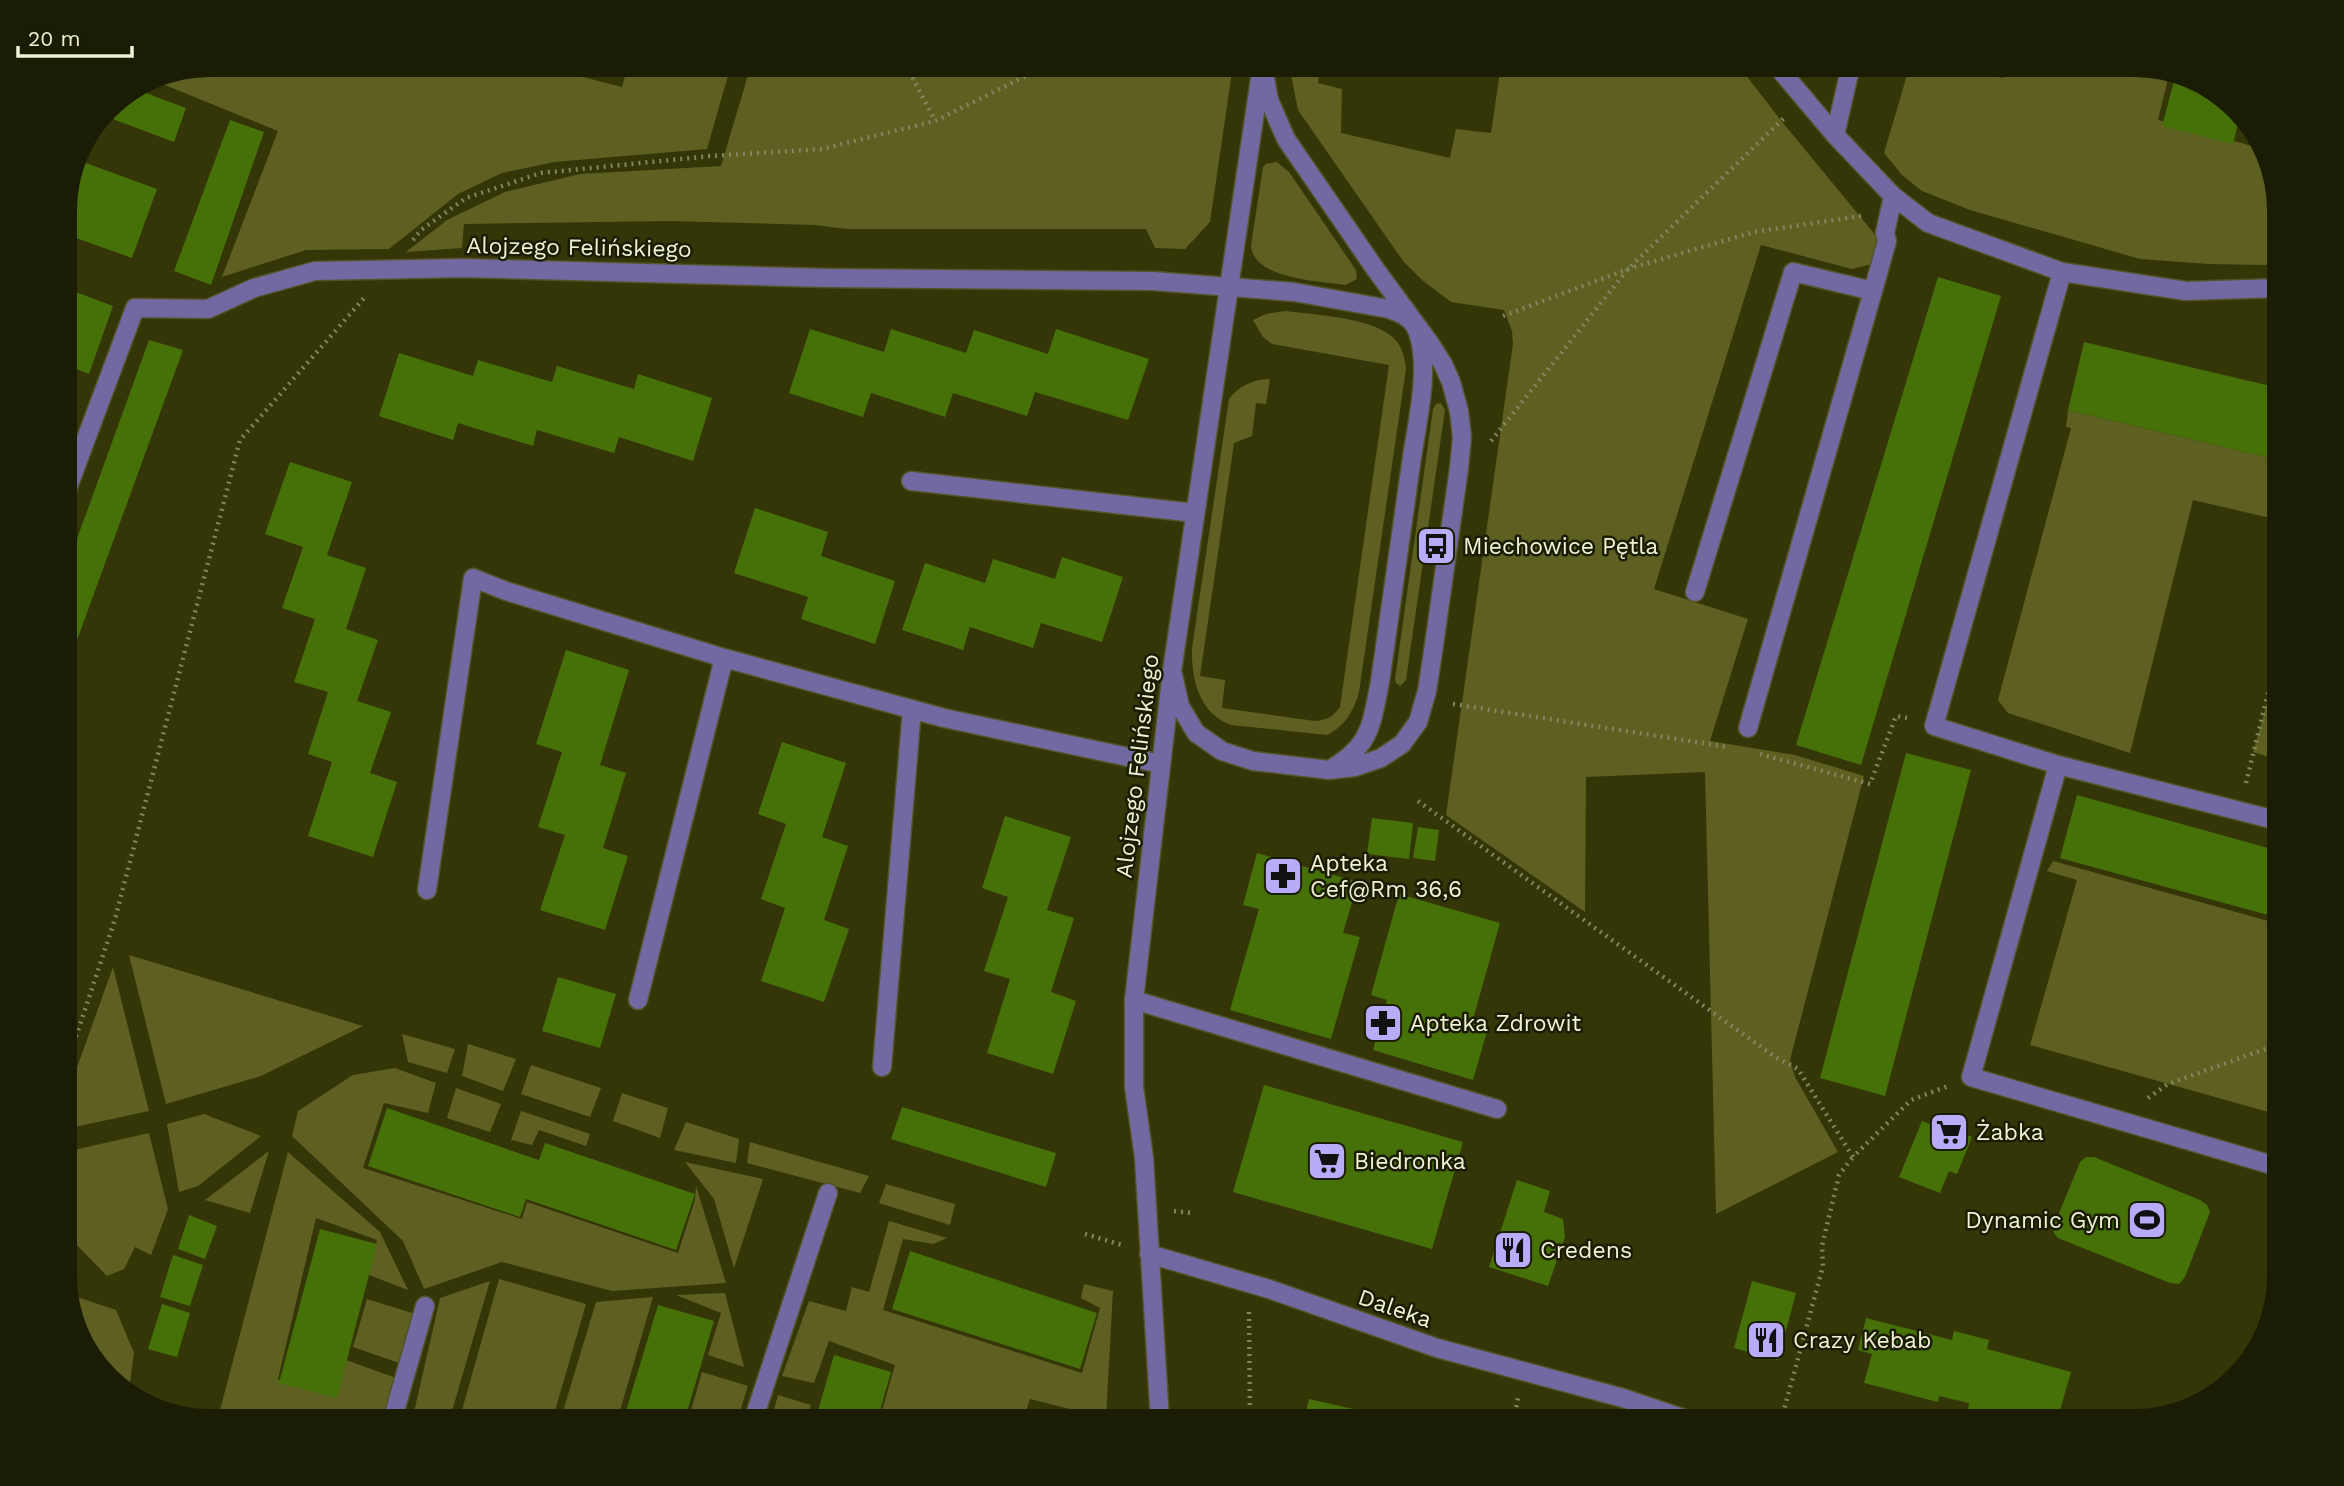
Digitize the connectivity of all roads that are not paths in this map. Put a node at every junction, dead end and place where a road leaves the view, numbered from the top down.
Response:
1 (1260, 77) edge
2 (1264, 77) edge
3 (1785, 77) edge
4 (1848, 77) edge
5 (1835, 135) junction
6 (1893, 196) junction
7 (2062, 272) junction
8 (1229, 286) junction
9 (2267, 288) edge
10 (1874, 291) junction
11 (1412, 320) junction
12 (77, 463) edge
13 (911, 481) dead end
14 (1195, 513) junction
15 (1695, 592) dead end
16 (724, 658) junction
17 (1172, 671) junction
18 (912, 709) junction
19 (1748, 728) dead end
20 (1161, 764) junction
21 (2058, 765) junction
22 (1329, 770) junction
23 (2267, 818) edge
24 (428, 890) dead end
25 (638, 1000) dead end
26 (1134, 1000) junction
27 (882, 1067) dead end
28 (1497, 1109) dead end
29 (2267, 1163) edge
30 (828, 1193) dead end
31 (1149, 1254) junction
32 (425, 1306) dead end
33 (396, 1409) edge
34 (757, 1409) edge
35 (1159, 1409) edge
36 (1656, 1409) edge

1 - 8 street, Alojzego Felińskiego
2 - 11 street
3 - 5 street
4 - 5 street
5 - 6 street
6 - 7 street
6 - 10 street
7 - 9 street
7 - 21 street
8 - 11 street
8 - 12 street, Alojzego Felińskiego
8 - 14 street, Alojzego Felińskiego
10 - 15 street
10 - 19 street
11 - 22 street
11 - 22 street
13 - 14 street
14 - 17 street, Alojzego Felińskiego
16 - 18 street
16 - 24 street
16 - 25 street
17 - 20 street, Alojzego Felińskiego
17 - 22 street
18 - 20 street
18 - 27 street
20 - 26 street, Alojzego Felińskiego
21 - 23 street
21 - 29 street
26 - 28 street
26 - 31 street, Alojzego Felińskiego
30 - 34 street
31 - 35 street, Alojzego Felińskiego
31 - 36 street, Daleka
32 - 33 street

